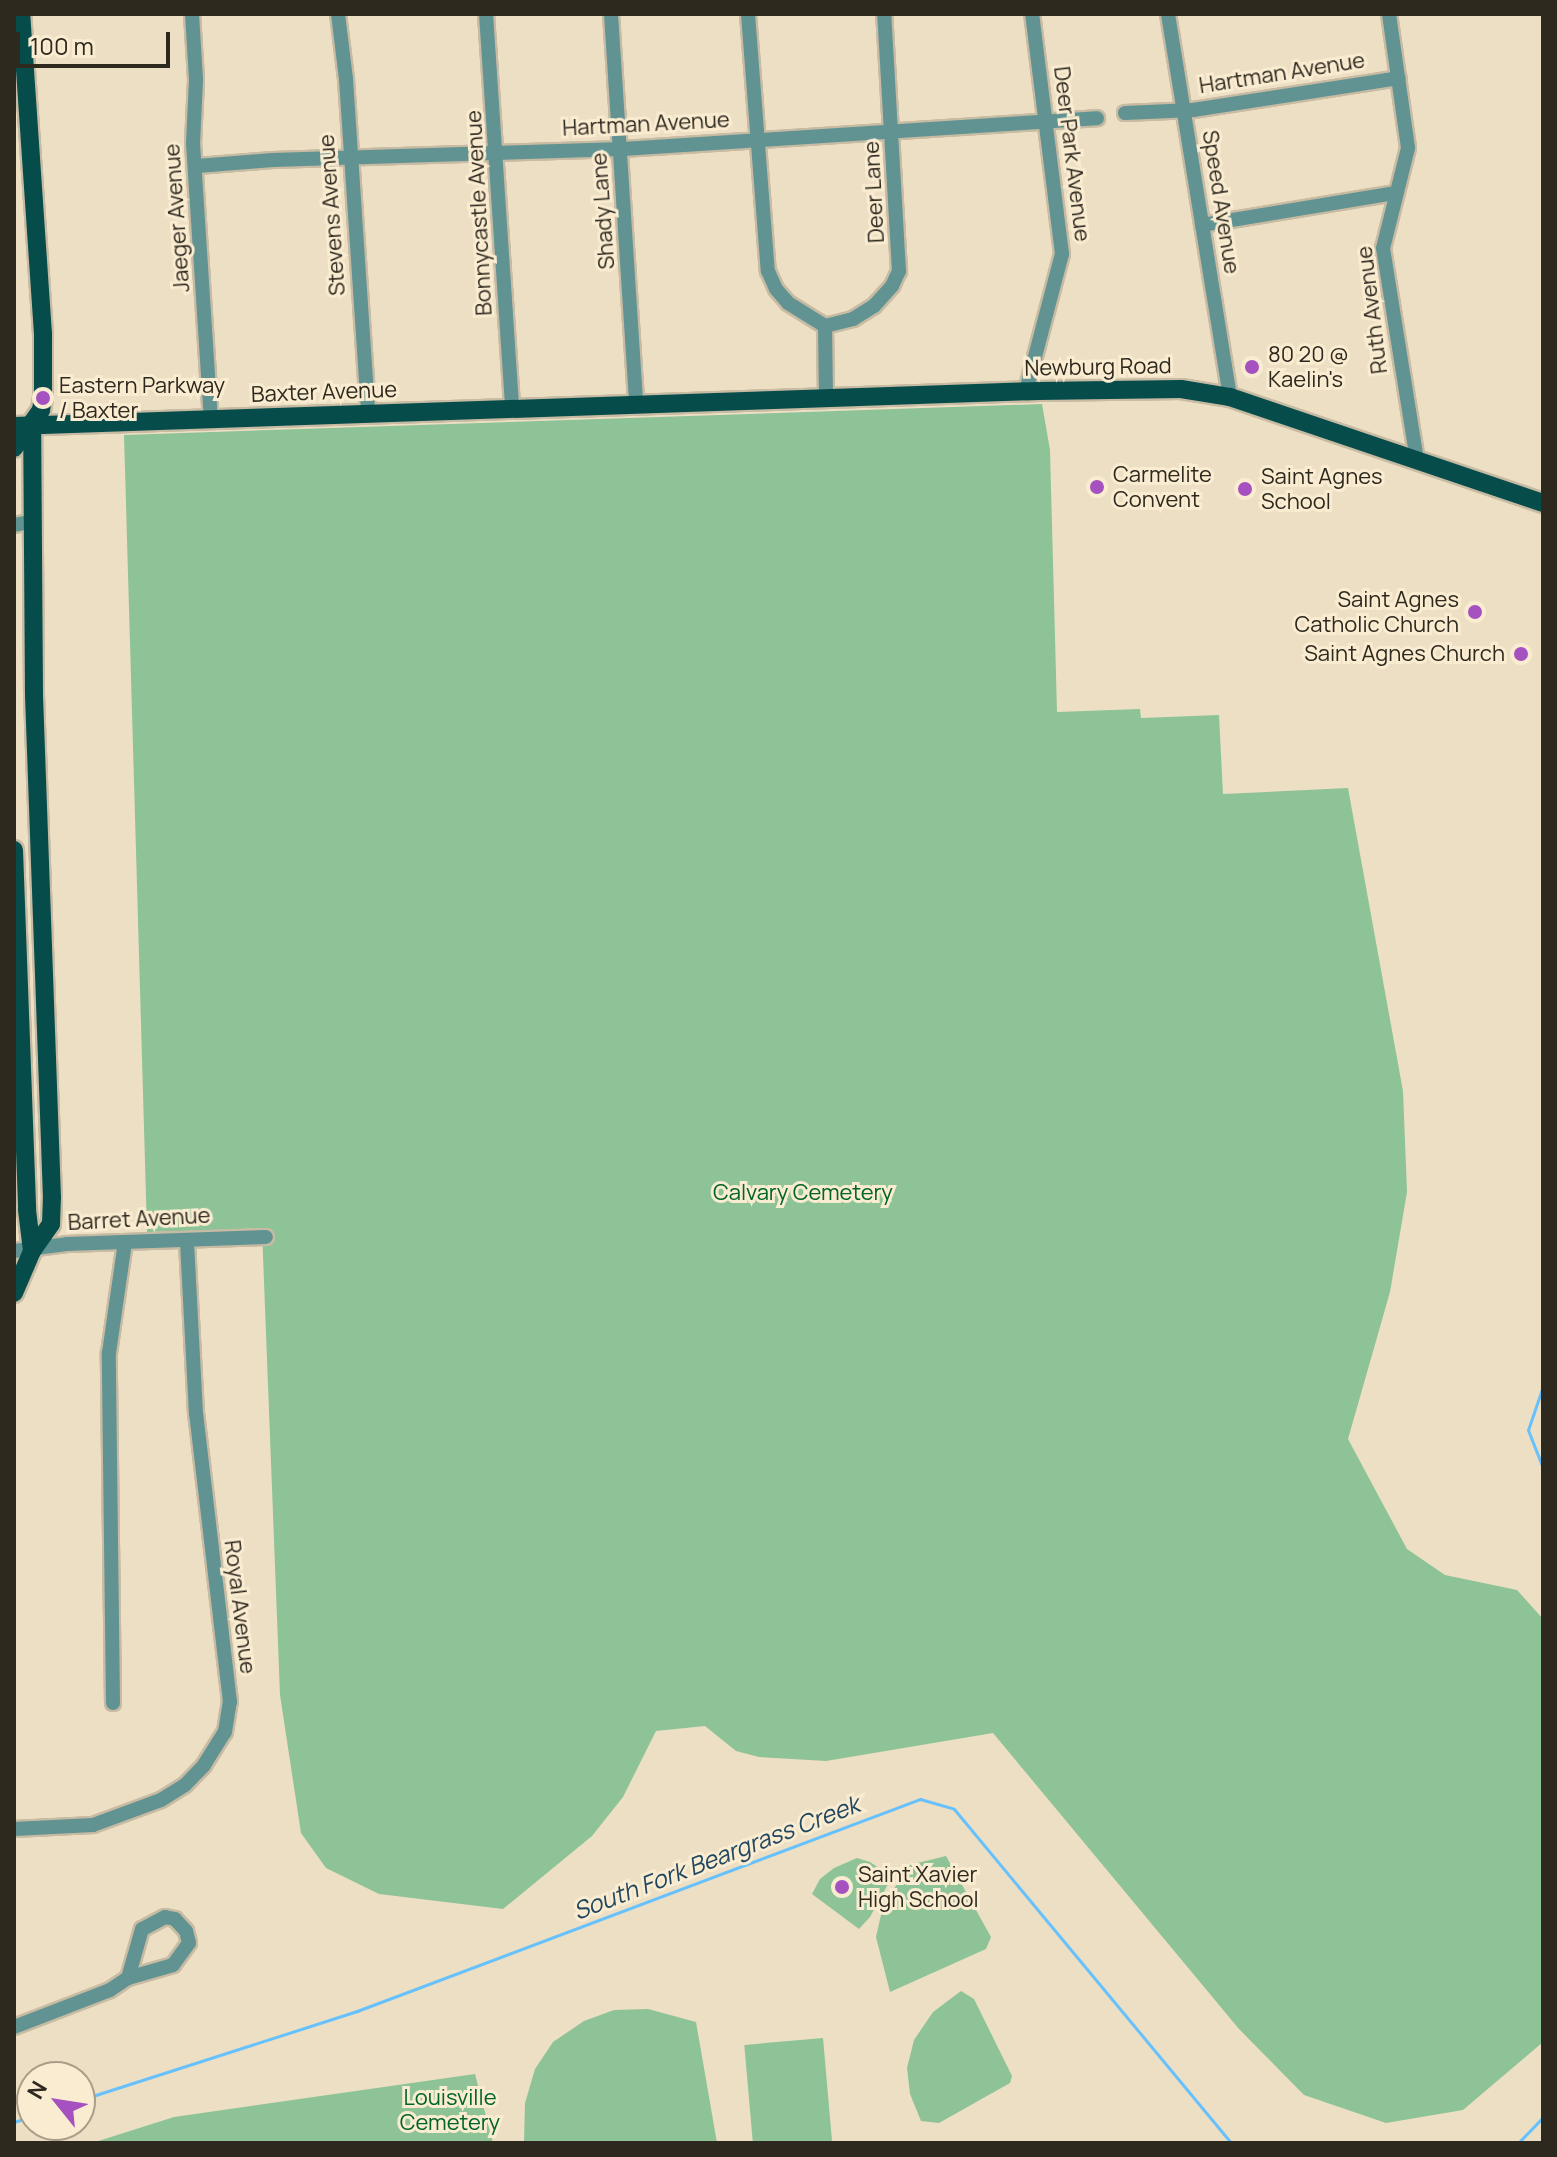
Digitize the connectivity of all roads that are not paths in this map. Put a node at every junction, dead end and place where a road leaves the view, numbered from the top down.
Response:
1 (21, 14) edge
2 (192, 14) edge
3 (338, 14) edge
4 (486, 14) edge
5 (611, 14) edge
6 (748, 14) edge
7 (884, 14) edge
8 (1032, 14) edge
9 (1168, 14) edge
10 (1389, 14) edge
11 (1399, 78) junction
12 (1184, 111) junction
13 (1125, 113) dead end
14 (1097, 118) dead end
15 (1046, 120) junction
16 (892, 131) junction
17 (758, 139) junction
18 (622, 149) junction
19 (497, 152) junction
20 (350, 157) junction
21 (197, 166) junction
22 (1396, 193) junction
23 (1202, 225) junction
24 (825, 326) junction
25 (1026, 391) junction
26 (1230, 397) junction
27 (826, 399) junction
28 (636, 405) junction
29 (512, 409) junction
30 (368, 413) junction
31 (211, 420) junction
32 (23, 426) edge
33 (14, 448) edge
34 (1417, 461) junction
35 (1543, 503) edge
36 (22, 524) edge
37 (14, 850) edge
38 (41, 854) junction
39 (14, 867) edge
40 (266, 1237) dead end
41 (187, 1241) junction
42 (125, 1242) junction
43 (23, 1251) edge
44 (14, 1293) edge
45 (113, 1703) dead end
46 (14, 1829) edge
47 (128, 1978) junction
48 (14, 2027) edge

1 - 32 main road
2 - 21 street, Jaeger Avenue
3 - 20 street, Stevens Avenue
4 - 19 street, Bonnycastle Avenue
5 - 18 street, Shady Lane
6 - 17 street
7 - 16 street, Deer Lane
8 - 15 street, Deer Park Avenue
9 - 12 street, Speed Avenue
10 - 11 street, Ruth Avenue
11 - 12 street, Hartman Avenue
11 - 22 street, Ruth Avenue
12 - 13 street, Hartman Avenue
12 - 23 street, Speed Avenue
14 - 15 street, Hartman Avenue
15 - 16 street, Hartman Avenue
15 - 25 street, Deer Park Avenue
16 - 17 street, Hartman Avenue
16 - 24 street, Deer Lane
17 - 18 street, Hartman Avenue
17 - 24 street
18 - 19 street, Hartman Avenue
18 - 28 street, Shady Lane
19 - 20 street, Hartman Avenue
19 - 29 street, Bonnycastle Avenue
20 - 21 street, Hartman Avenue
20 - 30 street, Stevens Avenue
21 - 31 street, Jaeger Avenue
22 - 23 street
22 - 34 street, Ruth Avenue
23 - 26 street, Speed Avenue
24 - 27 street
25 - 26 main road, Newburg Road
25 - 27 main road, Newburg Road
26 - 34 main road, Newburg Road
27 - 28 main road, Newburg Road
28 - 29 main road, Baxter Avenue
29 - 30 main road, Baxter Avenue
30 - 31 main road, Baxter Avenue
31 - 32 main road, Baxter Avenue
32 - 33 main road
32 - 36 main road
34 - 35 main road, Newburg Road
36 - 38 main road
37 - 39 main road
38 - 39 street
38 - 43 main road
39 - 43 main road
40 - 41 street, Barret Avenue
41 - 42 street, Barret Avenue
41 - 46 street, Royal Avenue
42 - 43 street, Barret Avenue
42 - 45 street
43 - 44 main road
47 - 47 street
47 - 48 street

